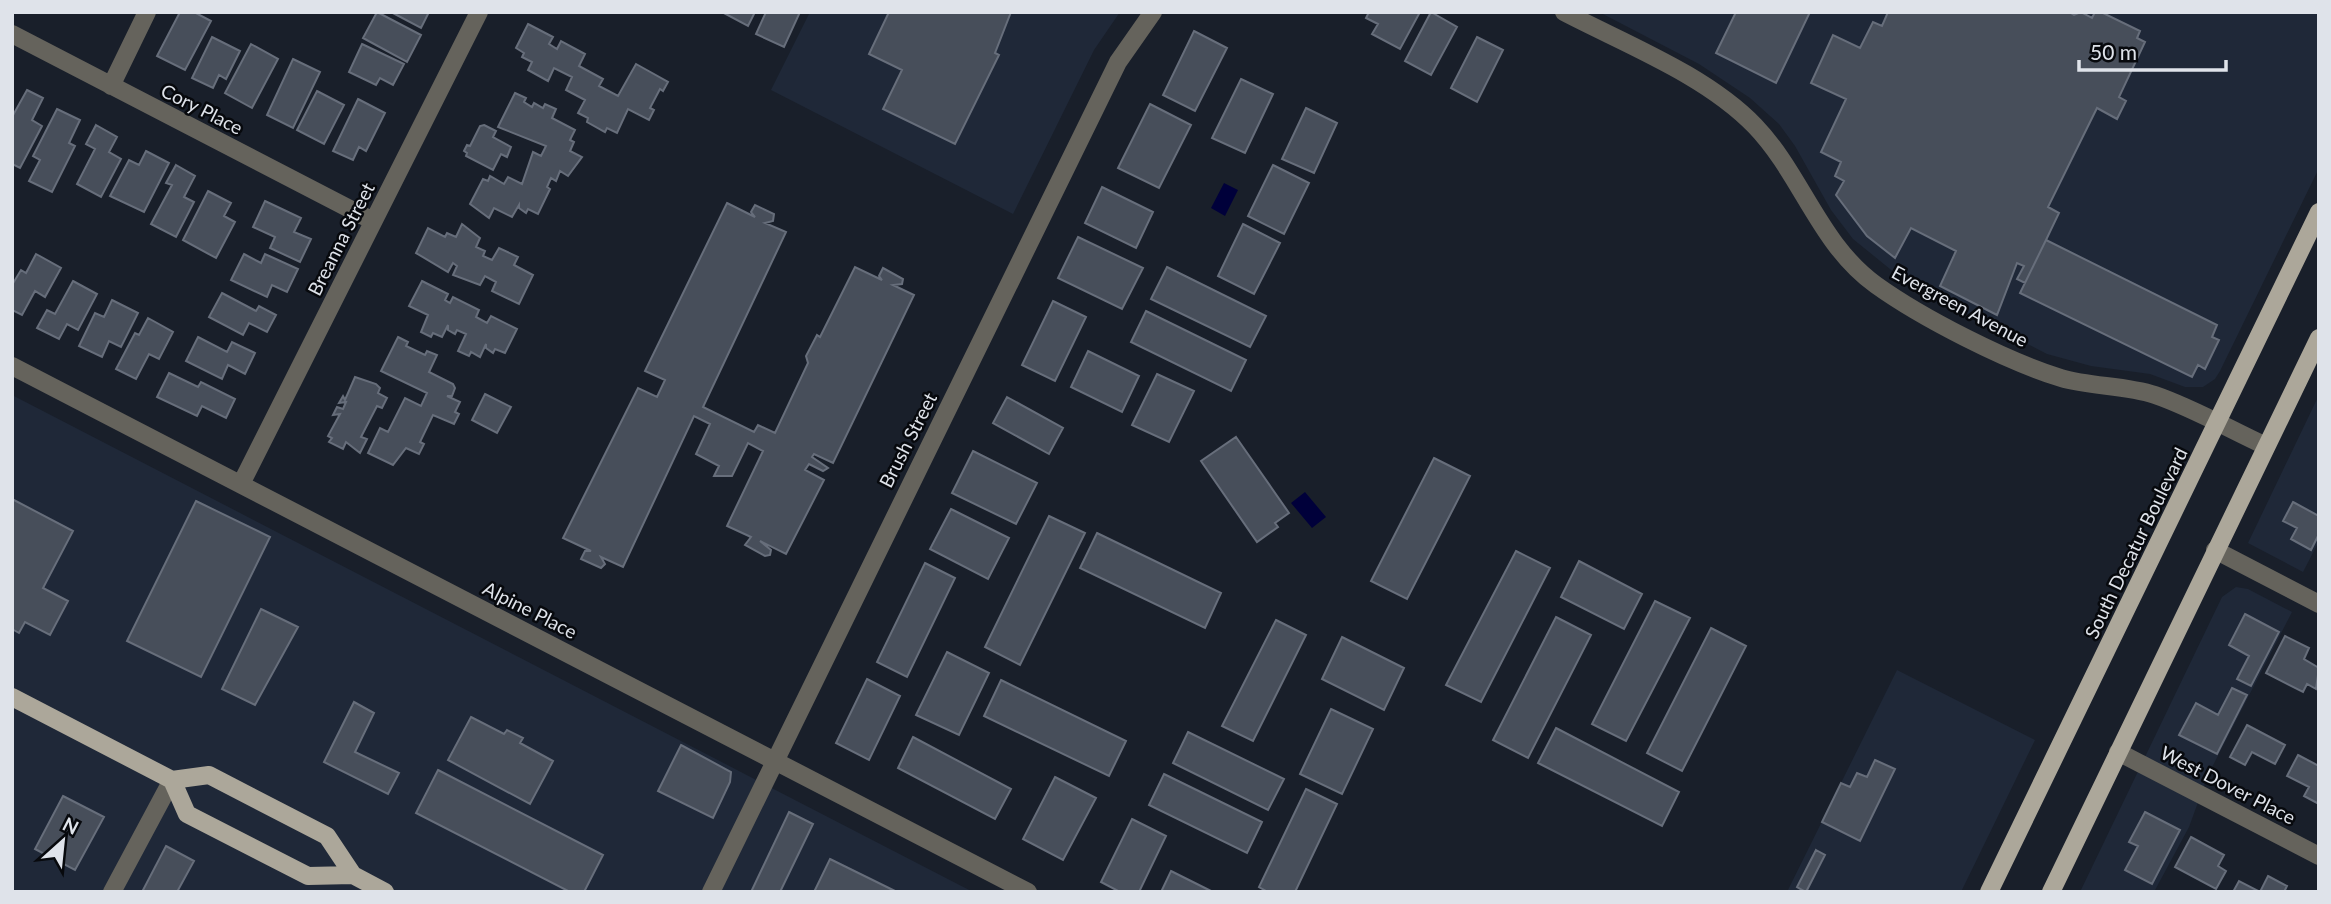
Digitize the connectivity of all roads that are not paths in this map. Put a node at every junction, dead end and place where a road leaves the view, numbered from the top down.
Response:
1 (147, 12) edge
2 (479, 12) edge
3 (1153, 12) edge
4 (1564, 12) edge
5 (12, 34) edge
6 (111, 86) junction
7 (2319, 212) edge
8 (373, 221) junction
9 (2317, 346) edge
10 (12, 366) edge
11 (2217, 423) junction
12 (2266, 446) junction
13 (241, 484) junction
14 (2215, 550) junction
15 (2319, 604) edge
16 (12, 697) edge
17 (2118, 752) junction
18 (775, 760) junction
19 (172, 780) junction
20 (2319, 856) edge
21 (353, 875) junction
22 (1996, 886) edge
23 (112, 892) edge
24 (385, 892) edge
25 (711, 892) edge
26 (1028, 892) edge
27 (2051, 892) edge

1 - 6 street
2 - 8 street, Breanna Street
3 - 18 street, Brush Street
4 - 11 street, Evergreen Avenue
5 - 6 street, Cory Place
6 - 8 street, Cory Place
7 - 11 main road, South Decatur Boulevard
8 - 13 street, Breanna Street
9 - 12 main road
10 - 13 street, Alpine Place
11 - 12 street, Evergreen Avenue
11 - 22 main road, South Decatur Boulevard
12 - 14 main road
13 - 18 street, Alpine Place
14 - 15 street
14 - 17 main road
16 - 19 main road
17 - 20 street, West Dover Place
17 - 27 main road
18 - 25 street, Brush Street
18 - 26 street, Alpine Place
19 - 21 main road
19 - 21 main road
19 - 23 street
21 - 24 main road

